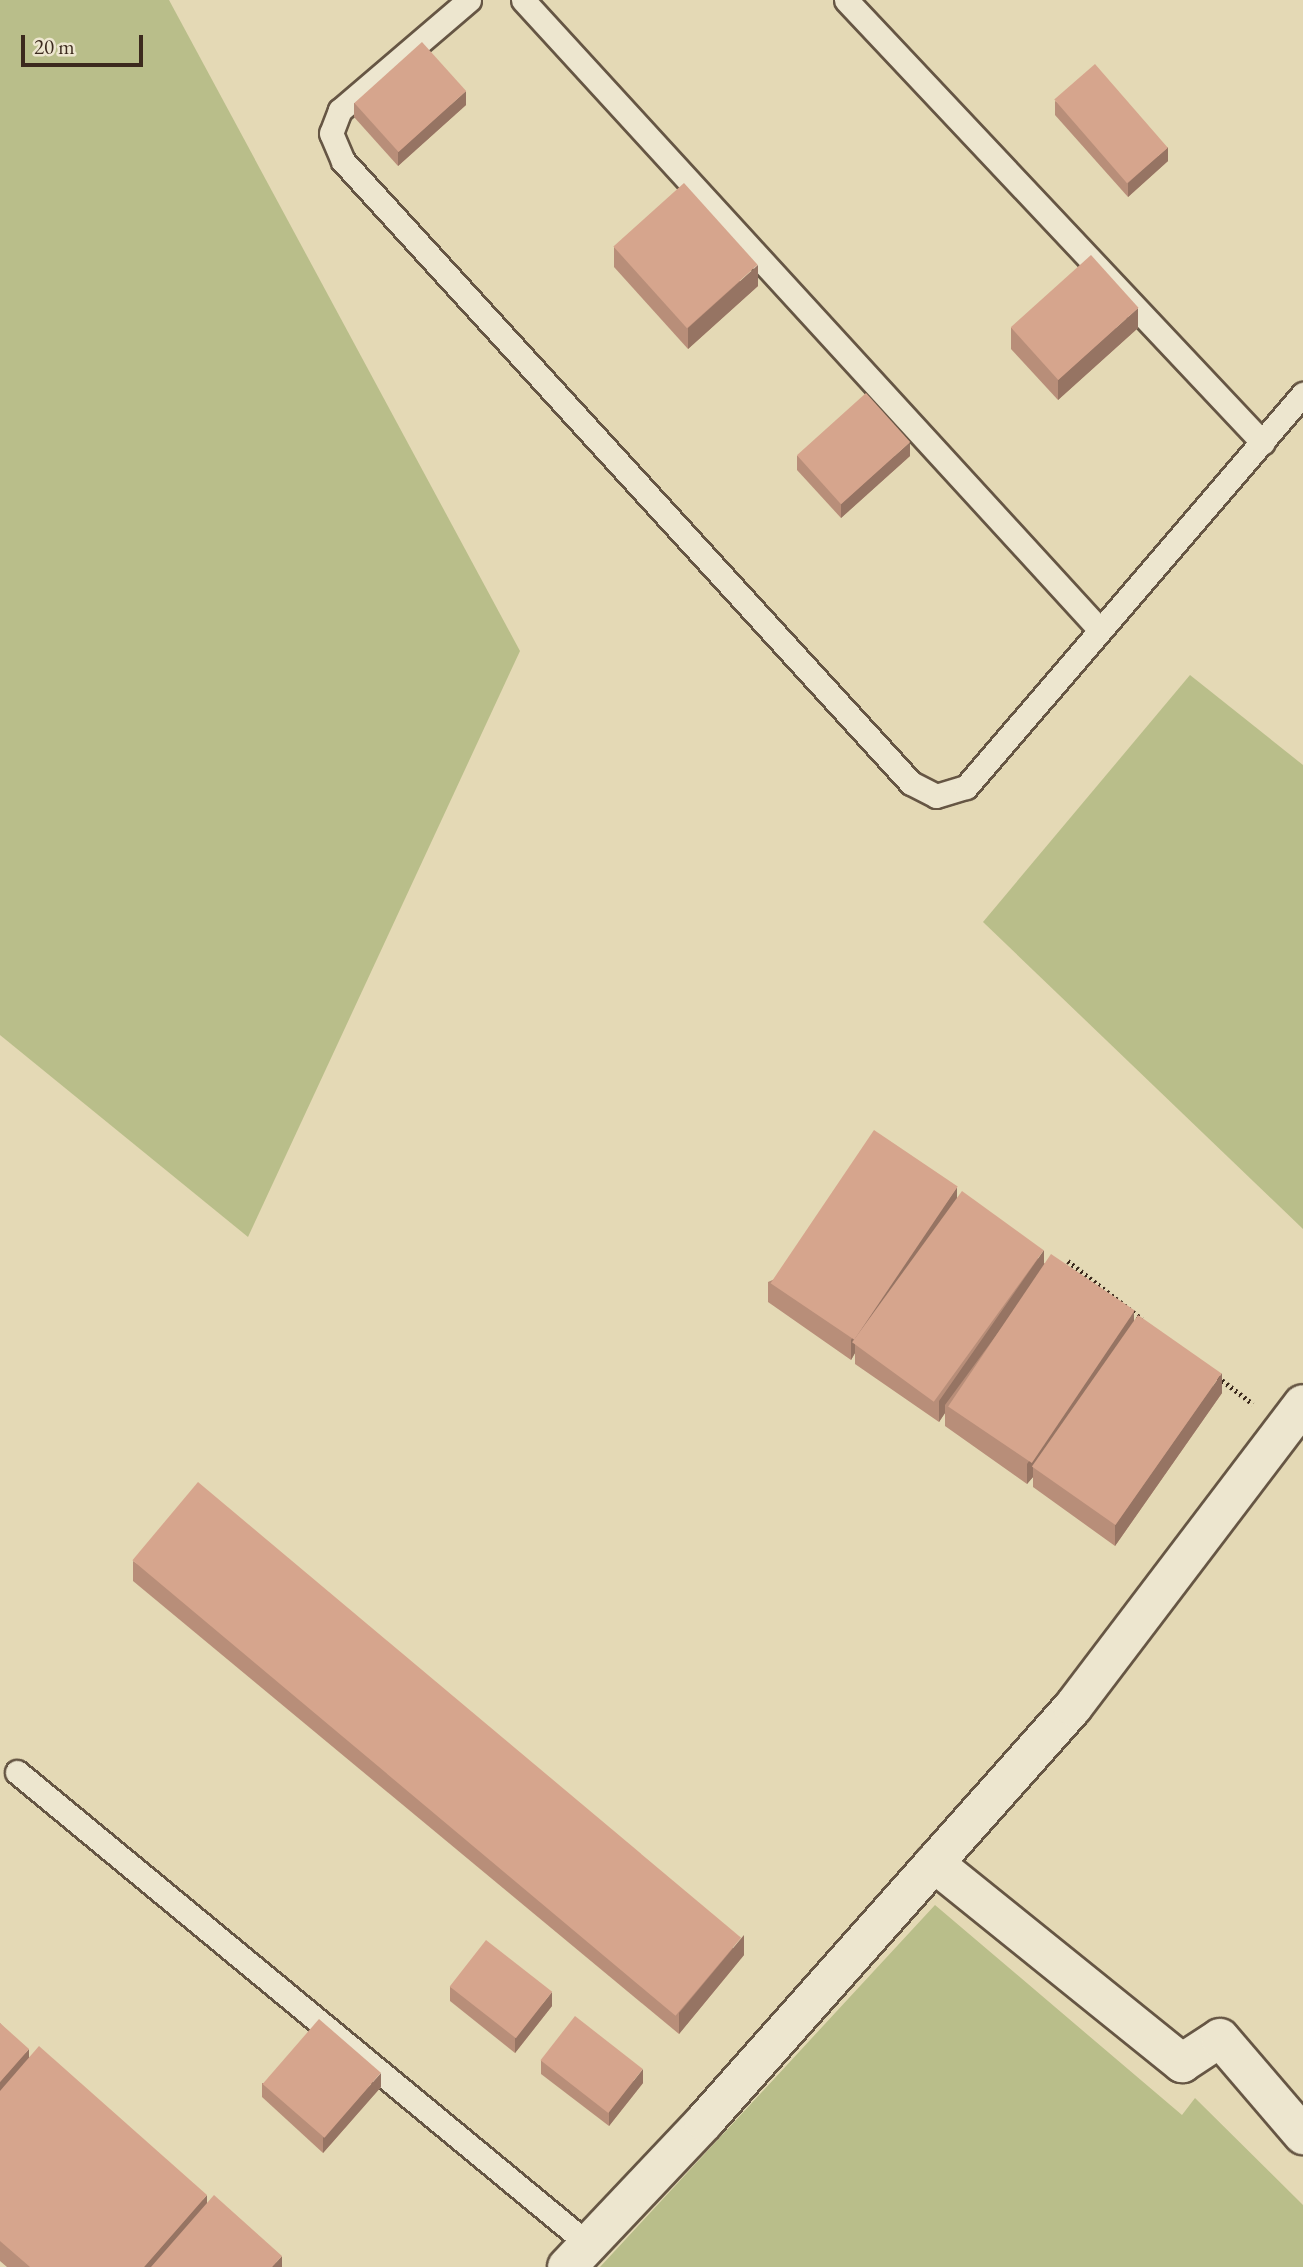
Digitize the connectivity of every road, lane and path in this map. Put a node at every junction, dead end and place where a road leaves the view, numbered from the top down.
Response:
1 (469, 0) edge
2 (523, 0) edge
3 (846, 0) edge
4 (1303, 394) edge
5 (1263, 443) junction
6 (1100, 630) junction
7 (1068, 1261) dead end
8 (1154, 1328) edge
9 (1208, 1369) edge
10 (1293, 1416) edge
11 (17, 1772) dead end
12 (934, 1863) junction
13 (1303, 2135) edge
14 (577, 2255) edge

1 - 6 lane
2 - 6 lane
3 - 5 lane
4 - 5 lane
5 - 6 lane
7 - 8 path
9 - 10 path
10 - 12 street
11 - 14 lane
12 - 13 street
12 - 14 street

